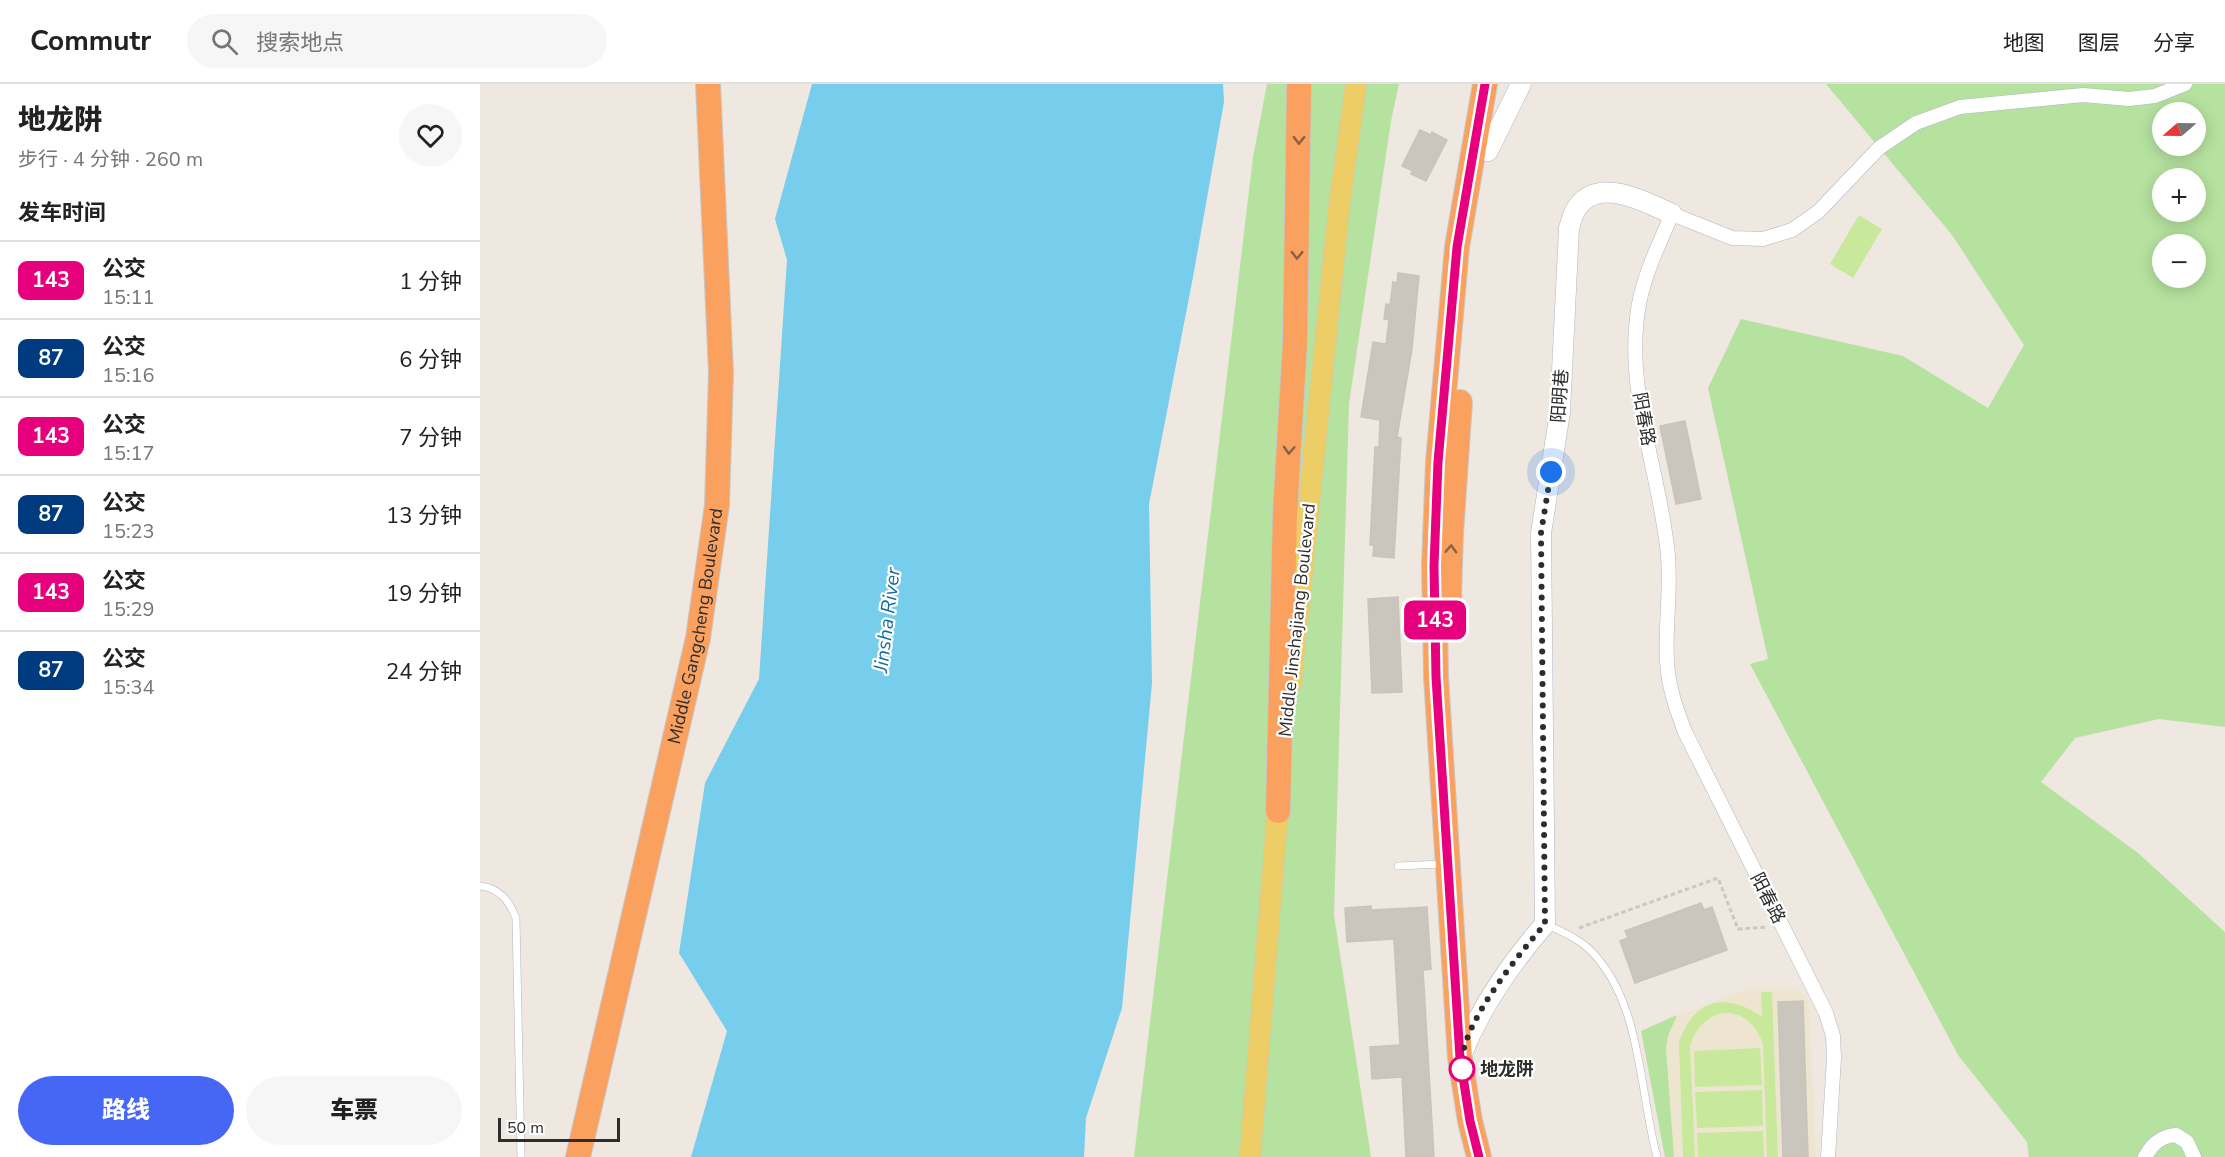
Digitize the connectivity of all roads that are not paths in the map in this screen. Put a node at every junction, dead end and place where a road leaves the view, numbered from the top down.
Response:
1 (708, 84) edge
2 (1299, 84) edge
3 (1356, 84) edge
4 (1485, 84) edge
5 (1498, 84) edge
6 (1521, 84) edge
7 (2185, 84) edge
8 (1488, 151) junction
9 (1672, 214) junction
10 (1285, 702) junction
11 (1278, 811) joint
12 (1448, 863) junction
13 (1398, 866) dead end
14 (480, 886) edge
15 (1545, 924) junction
16 (1473, 1026) junction
17 (1460, 1058) junction
18 (521, 1157) edge
19 (578, 1157) edge
20 (1250, 1157) edge
21 (1479, 1157) edge
22 (1492, 1157) edge
23 (1657, 1157) edge
24 (1828, 1157) edge
25 (2145, 1157) edge
26 (2194, 1157) edge

1 - 19 highway, Middle Gangcheng Boulevard
2 -> 10 highway
3 - 10 main road, Middle Jinshajiang Boulevard
4 - 12 highway
5 - 8 highway
6 - 8 street
7 - 9 street
16 -> 8 highway
9 - 15 street, 阳明巷
9 - 24 street, 阳春路
10 - 11 highway
11 - 20 main road
12 - 13 lane
12 - 17 highway
14 - 18 lane
15 - 16 street
15 - 23 lane
16 - 17 street
16 - 22 highway
17 - 21 highway
25 - 26 street

